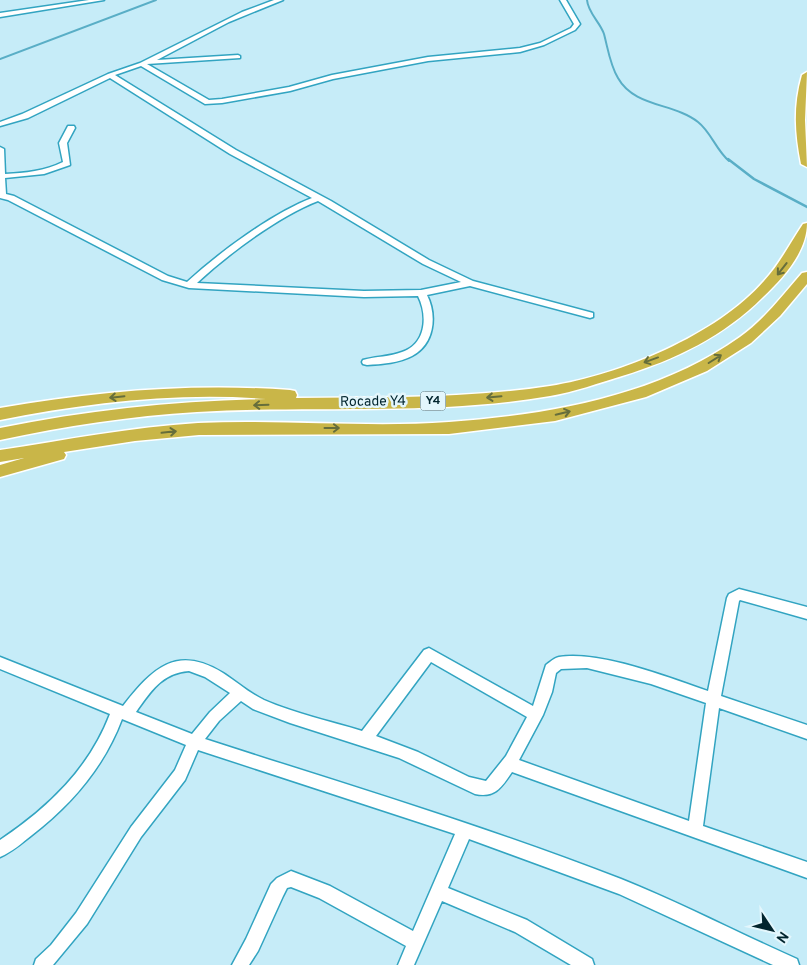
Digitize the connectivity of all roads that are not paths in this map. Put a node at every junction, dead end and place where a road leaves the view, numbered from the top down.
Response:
1 (48, 0) edge
2 (102, 0) edge
3 (280, 0) edge
4 (563, 0) edge
5 (53, 7) junction
6 (0, 15) edge
7 (238, 57) dead end
8 (142, 64) junction
9 (110, 75) junction
10 (807, 75) edge
11 (0, 124) edge
12 (71, 128) dead end
13 (0, 149) edge
14 (807, 164) edge
15 (2, 176) junction
16 (1, 195) edge
17 (319, 198) junction
18 (807, 228) edge
19 (807, 276) edge
20 (470, 283) junction
21 (189, 285) junction
22 (421, 293) junction
23 (590, 315) dead end
24 (367, 362) dead end
25 (357, 402) junction
26 (0, 414) edge
27 (0, 434) edge
28 (135, 435) junction
29 (0, 456) edge
30 (0, 471) edge
31 (807, 612) edge
32 (0, 663) edge
33 (240, 694) junction
34 (713, 700) junction
35 (122, 712) junction
36 (536, 716) junction
37 (807, 732) edge
38 (365, 739) junction
39 (195, 742) junction
40 (508, 764) junction
41 (465, 830) junction
42 (695, 830) junction
43 (0, 849) edge
44 (807, 870) edge
45 (438, 892) junction
46 (416, 942) junction
47 (42, 965) edge
48 (240, 965) edge
49 (406, 965) edge
50 (586, 965) edge
51 (791, 965) edge

1 - 5 street
2 - 5 street
3 - 8 street
4 - 8 street
5 - 6 street
7 - 8 street
8 - 9 street
9 - 11 street
9 - 17 street
10 - 14 highway
12 - 15 street
13 - 15 street
15 - 16 street
16 - 21 street
17 - 20 street
17 - 21 street
18 -> 25 highway, Rocade Y4 / Y4
28 -> 19 highway, Rocade Y4 / Y4
20 - 22 street
20 - 23 street
21 - 22 street
22 - 24 street
25 -> 26 highway
25 -> 27 highway, Rocade Y4 / Y4
28 - 29 highway, Rocade Y4 / Y4
28 - 30 highway
31 - 34 street
32 - 35 street
33 - 35 street
33 - 38 street
33 - 39 street
34 - 36 street
34 - 37 street
34 - 42 street
35 - 39 street
35 - 43 street
36 - 38 street
36 - 40 street
38 - 40 street
39 - 41 street
39 - 47 street
40 - 42 street
41 - 45 street
41 - 51 street
42 - 44 street
45 - 46 street
45 - 50 street
46 - 48 street
46 - 49 street

